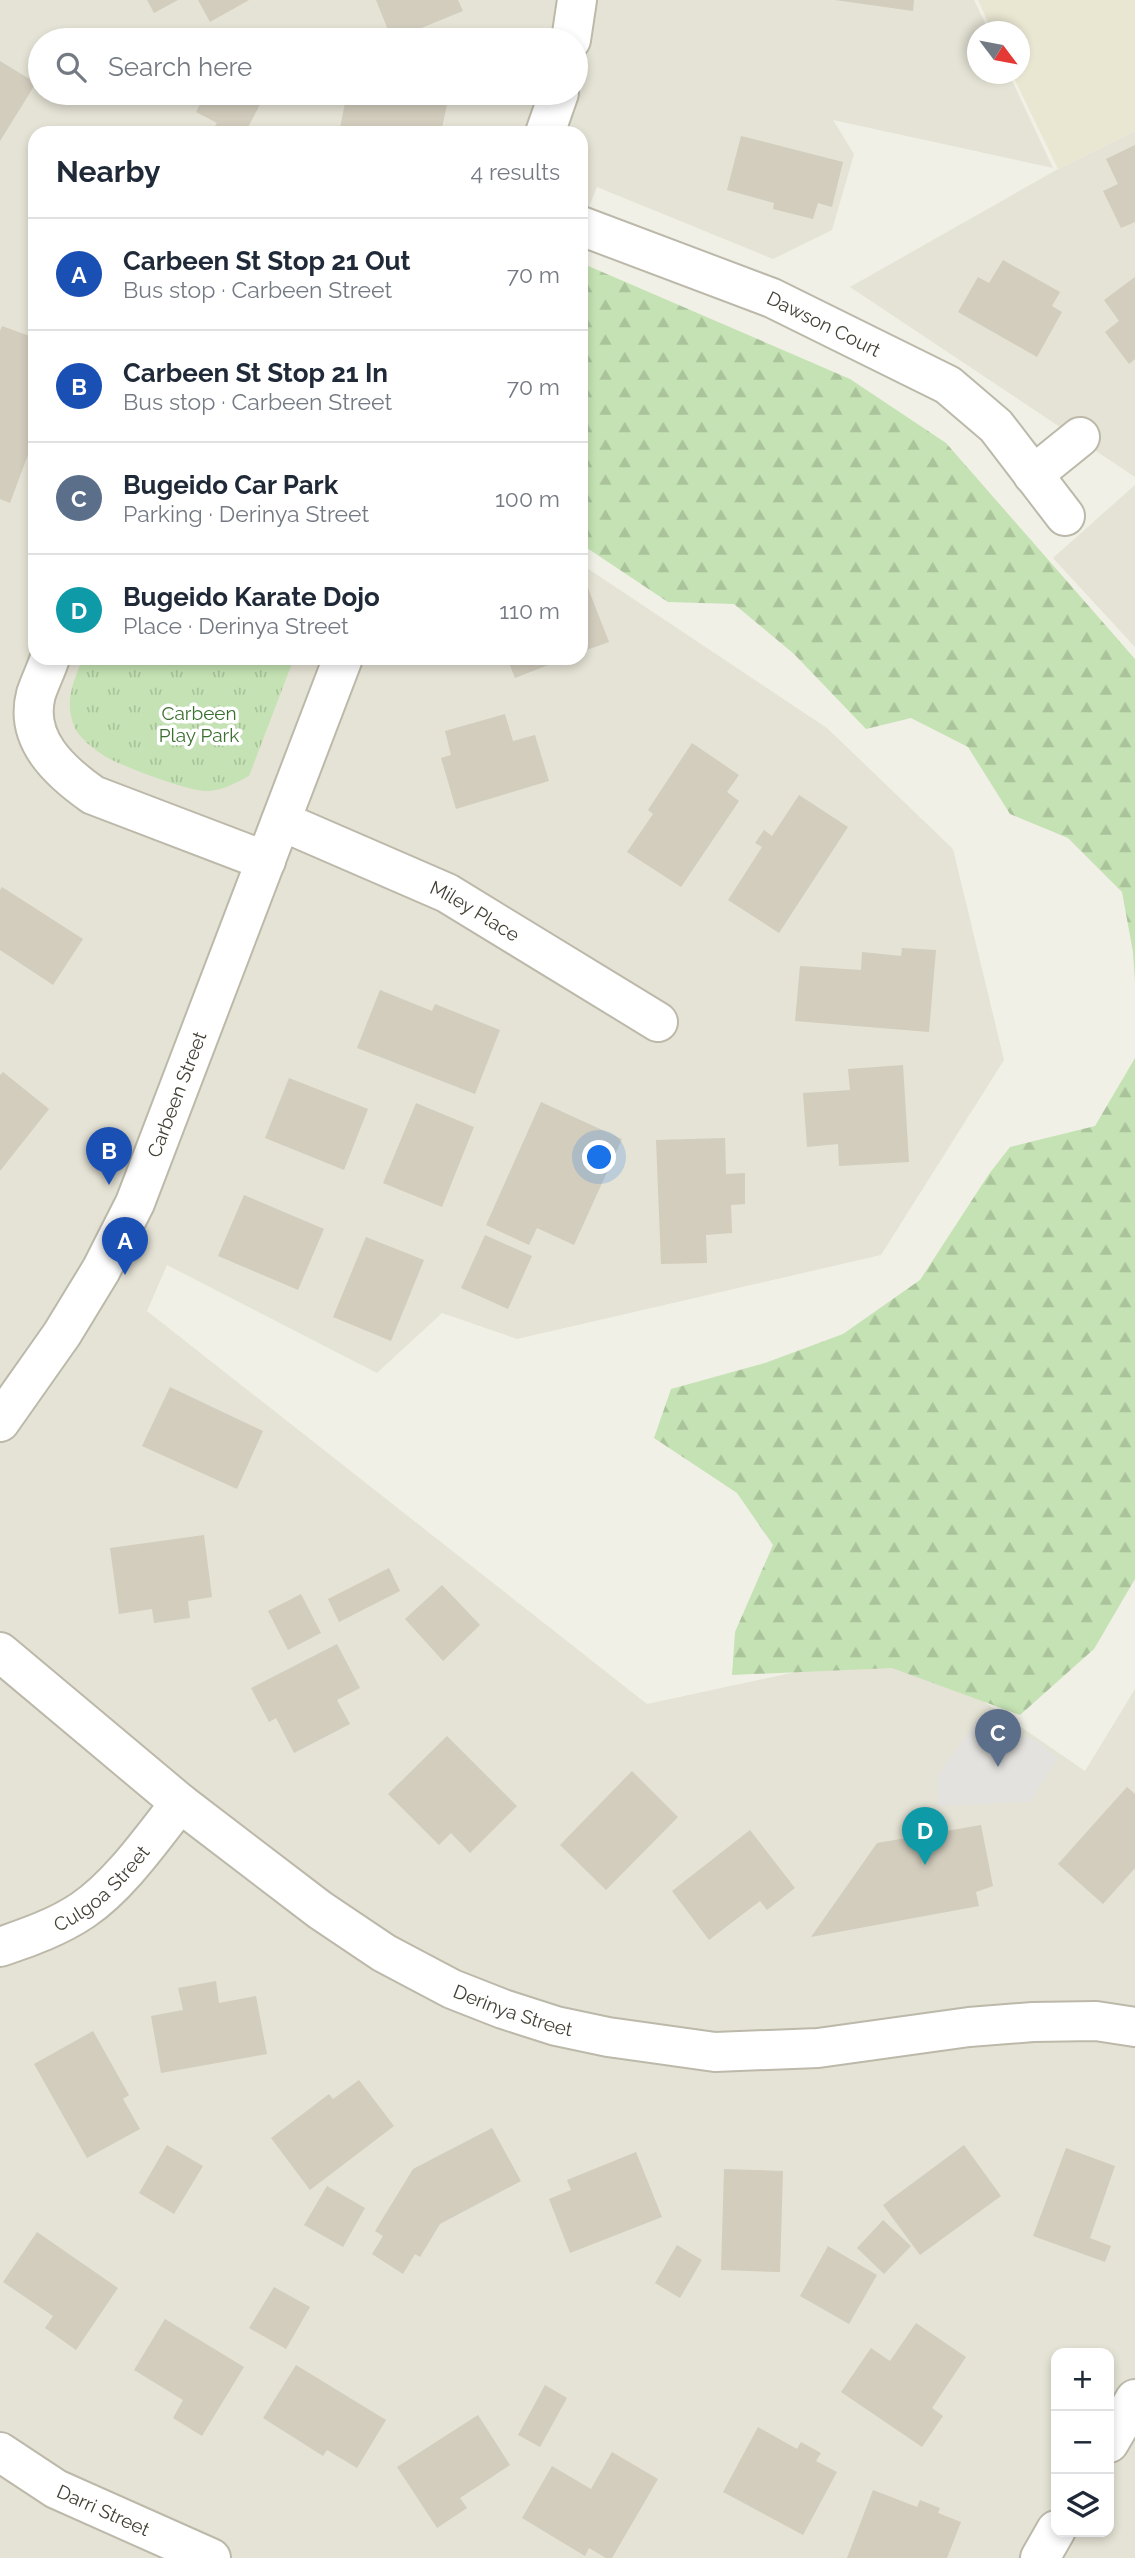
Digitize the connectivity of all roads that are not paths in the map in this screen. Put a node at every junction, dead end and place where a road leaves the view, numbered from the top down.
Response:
1 (577, 0) edge
2 (573, 28) edge
3 (555, 105) edge
4 (547, 126) edge
5 (588, 229) edge
6 (1080, 437) dead end
7 (1033, 475) junction
8 (1065, 516) dead end
9 (47, 665) edge
10 (340, 665) edge
11 (281, 821) junction
12 (266, 861) junction
13 (658, 1022) dead end
14 (0, 1422) edge
15 (0, 1652) edge
16 (180, 1803) junction
17 (0, 1947) edge
18 (1135, 2027) edge
19 (1135, 2399) edge
20 (1114, 2435) edge
21 (0, 2452) edge
22 (1052, 2537) edge
23 (211, 2558) edge
24 (1040, 2558) edge

1 - 2 street
3 - 4 street
5 - 7 street, Dawson Court
6 - 7 street
7 - 8 street, Dawson Court
9 - 12 street
10 - 11 street, Carbeen Street
11 - 12 street, Carbeen Street
11 - 13 street, Miley Place
12 - 14 street, Carbeen Street
15 - 16 street, Derinya Street
16 - 17 street, Culgoa Street
16 - 18 street, Derinya Street
19 - 20 street
21 - 23 street, Darri Street
22 - 24 street

